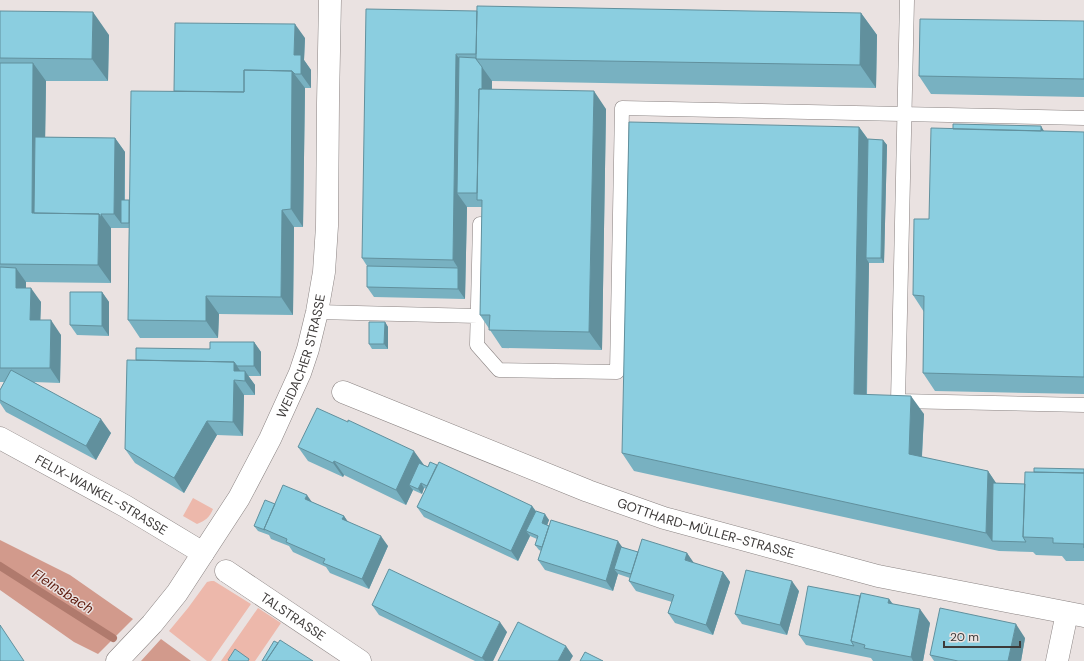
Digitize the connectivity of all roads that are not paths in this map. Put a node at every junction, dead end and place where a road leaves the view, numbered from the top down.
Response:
1 (330, 0) edge
2 (907, 0) edge
3 (905, 114) junction
4 (1084, 118) edge
5 (480, 224) edge
6 (317, 312) junction
7 (478, 316) junction
8 (343, 392) dead end
9 (1084, 405) edge
10 (0, 438) edge
11 (203, 553) junction
12 (226, 571) dead end
13 (1076, 614) edge
14 (117, 661) edge
15 (360, 661) edge
16 (1057, 661) edge

1 - 6 street, WEIDACHER STRASSE
2 - 3 lane
3 - 4 lane
3 - 7 lane
3 - 9 lane
5 - 7 lane
6 - 7 lane
6 - 11 street, WEIDACHER STRASSE
8 - 13 street, GOTTHARD-MÜLLER-STRASSE
10 - 11 street, FELIX-WANKEL-STRASSE
11 - 14 street, WEIDACHER STRASSE
12 - 15 street, TALSTRASSE
13 - 16 street

